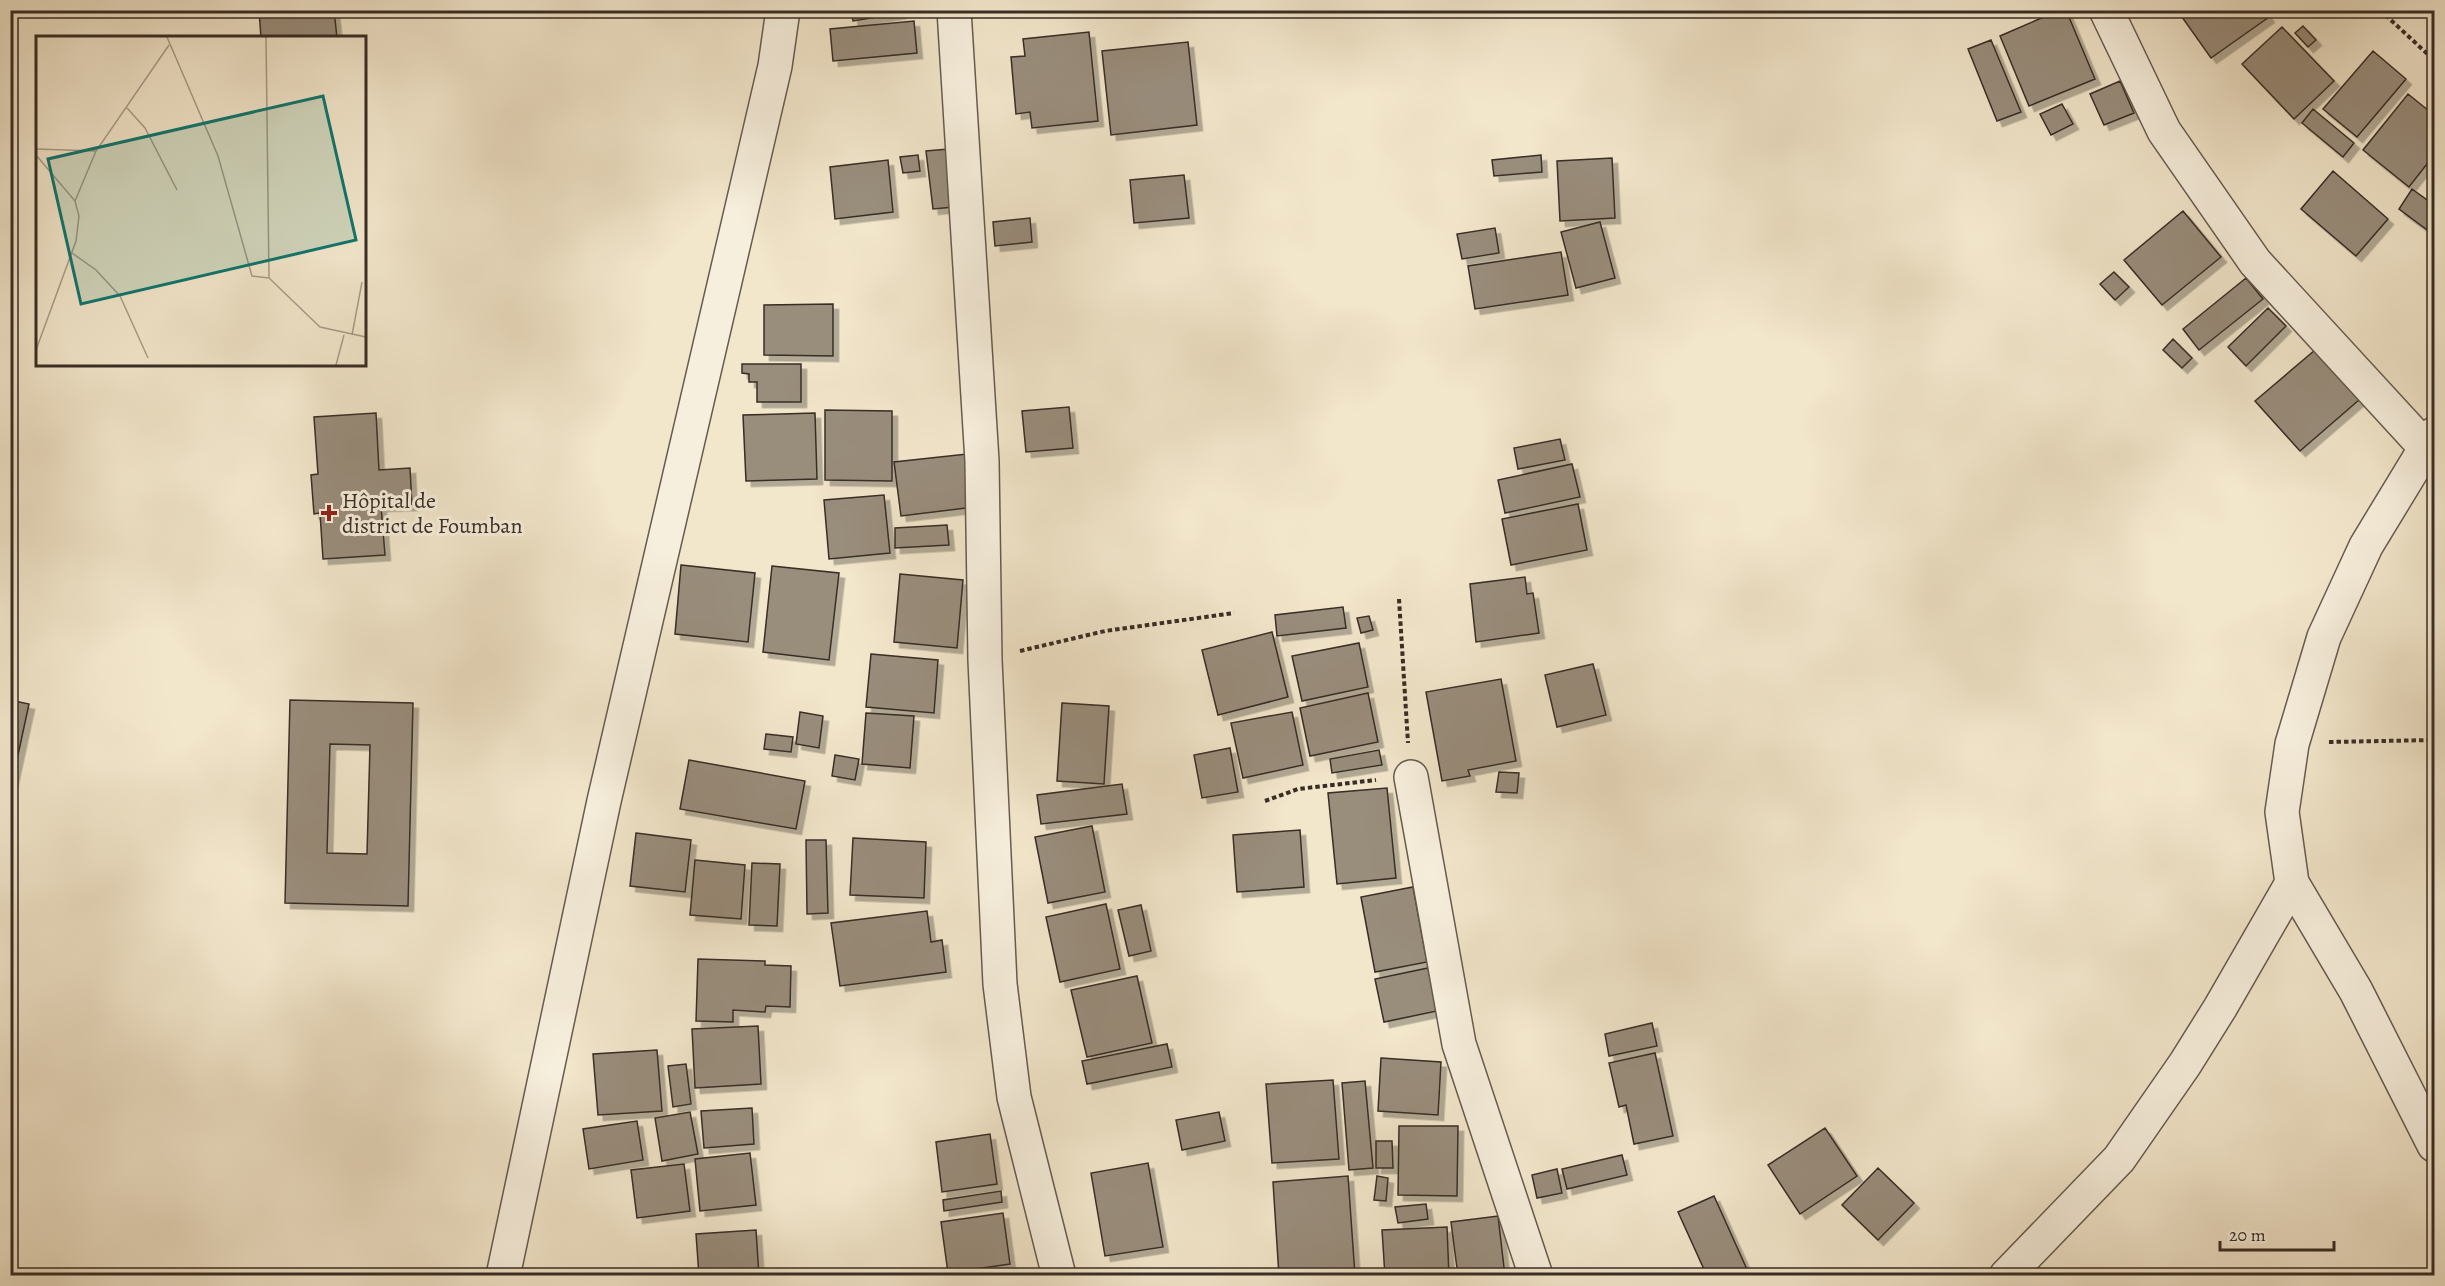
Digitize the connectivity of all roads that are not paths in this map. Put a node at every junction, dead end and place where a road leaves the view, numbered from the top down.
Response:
1 (783, 10) edge
2 (954, 10) edge
3 (2106, 10) edge
4 (2430, 440) edge
5 (1411, 777) road end
6 (2292, 883) junction
7 (2434, 1145) edge
8 (2022, 1272) edge
9 (503, 1275) edge
10 (1059, 1275) edge
11 (1536, 1275) edge

1 - 9 street
2 - 10 street
3 - 4 street
4 - 6 street
5 - 11 street
6 - 7 street
6 - 8 street

